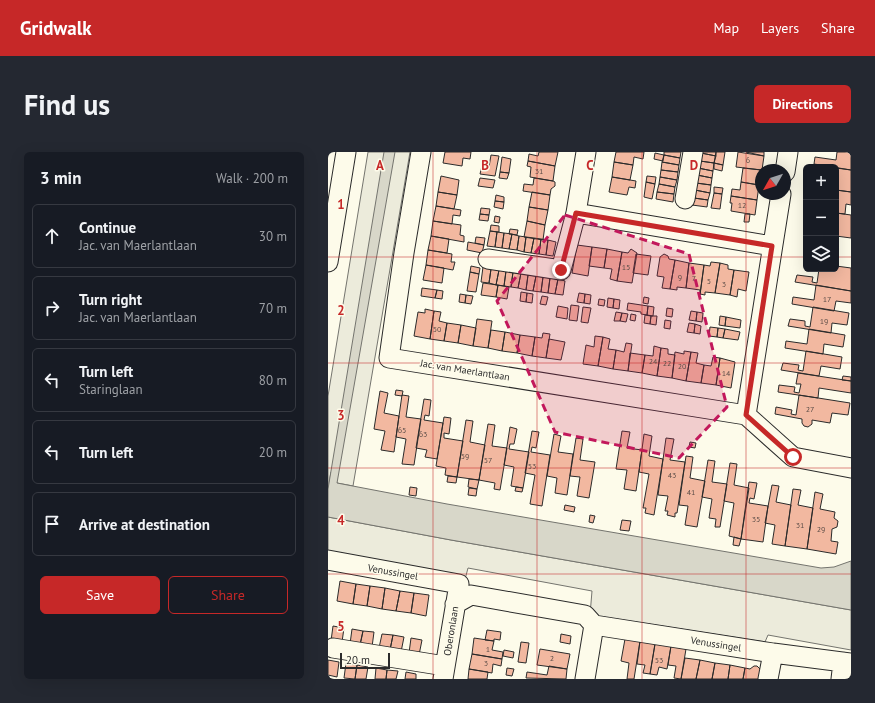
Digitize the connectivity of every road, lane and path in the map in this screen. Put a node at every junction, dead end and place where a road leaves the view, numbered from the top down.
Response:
1 (346, 152) edge
2 (421, 152) edge
3 (586, 152) edge
4 (693, 152) edge
5 (788, 152) edge
6 (786, 164) edge
7 (685, 199) dead end
8 (780, 200) edge
9 (576, 213) junction
10 (772, 246) junction
11 (488, 258) dead end
12 (328, 262) edge
13 (746, 415) junction
14 (851, 468) edge
15 (328, 560) edge
16 (458, 584) joint
17 (455, 604) junction
18 (590, 620) junction
19 (333, 648) dead end
20 (773, 653) junction
21 (845, 668) edge
22 (444, 673) edge
23 (585, 679) edge
24 (768, 679) edge

1 - 12 street
2 - 13 street, Jac. van Maerlantlaan
3 - 9 street
4 - 7 street
5 - 6 street
8 - 10 street
9 - 10 street
9 - 11 street
10 - 13 street
13 - 14 street
15 - 16 street, Venussingel
16 - 17 street, Oberonlaan
17 - 18 street, Venussingel
17 - 22 street, Oberonlaan
18 - 20 street, Venussingel
18 - 23 street
19 - 22 street
20 - 21 street, Venussingel
20 - 24 street

